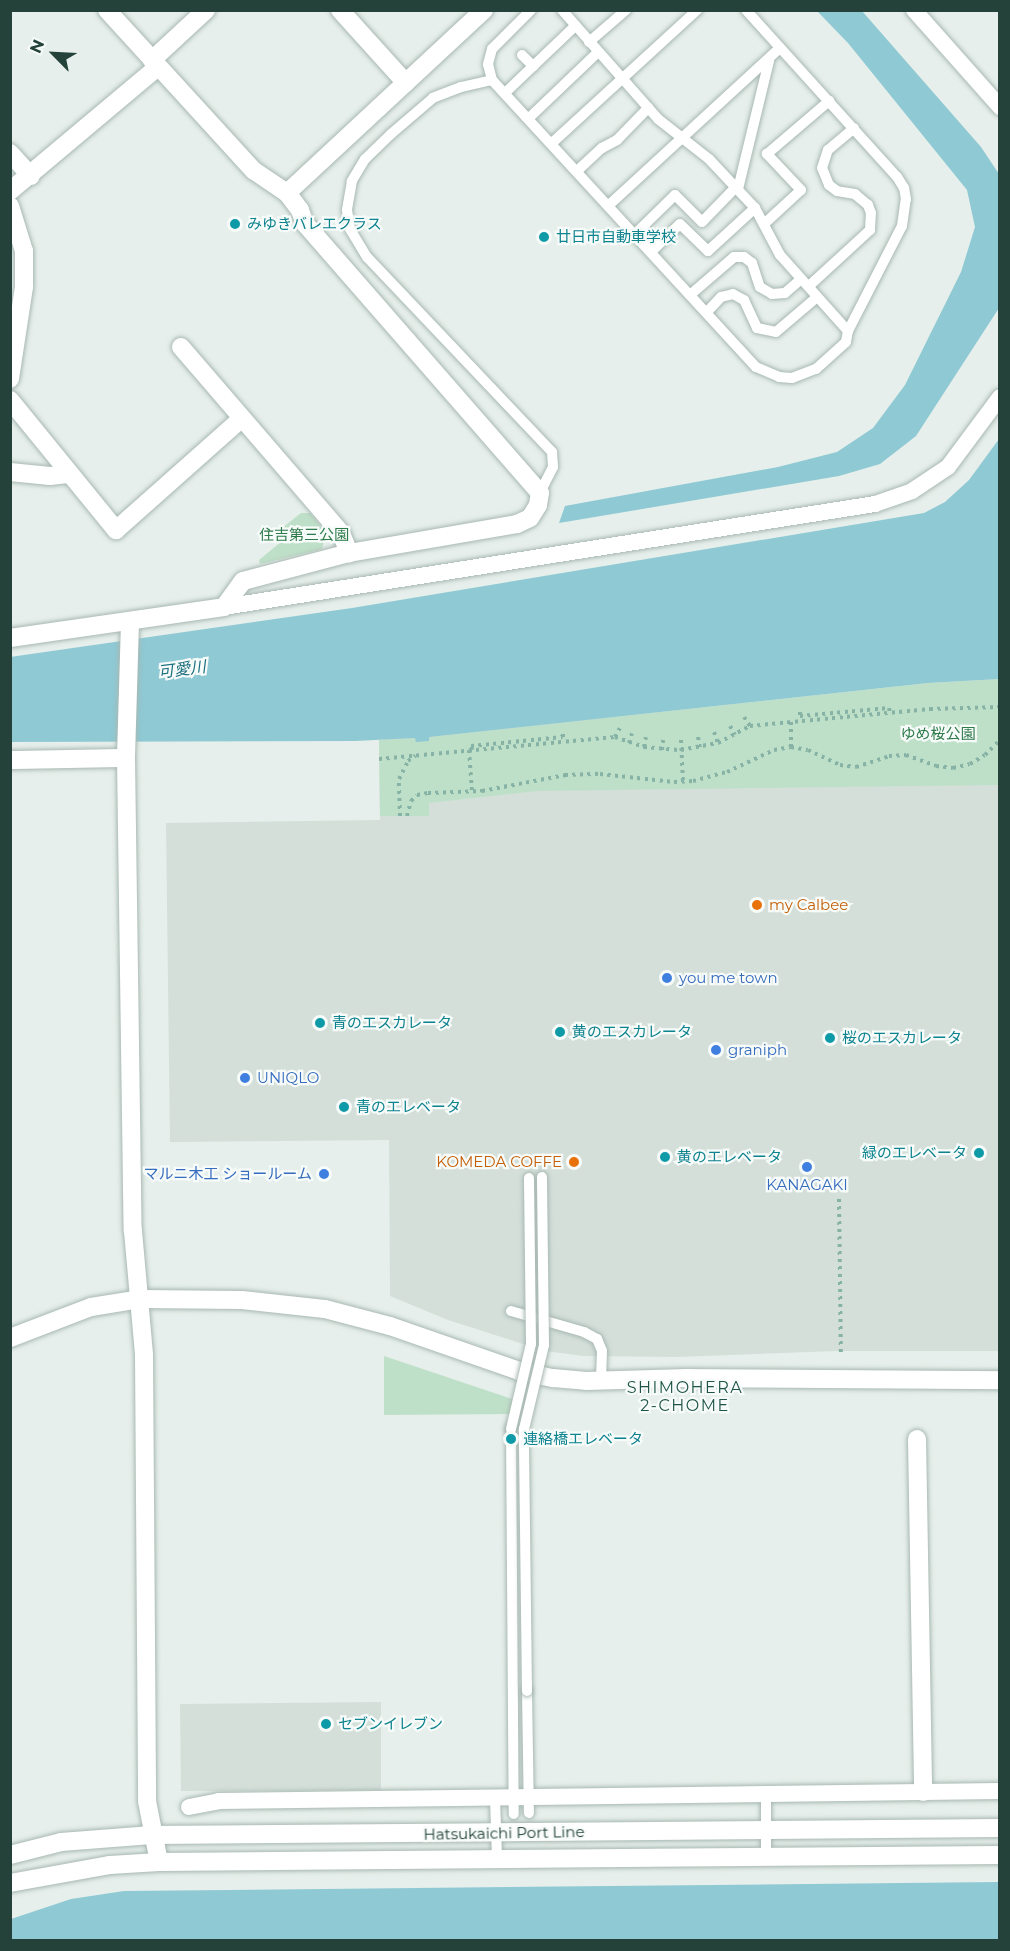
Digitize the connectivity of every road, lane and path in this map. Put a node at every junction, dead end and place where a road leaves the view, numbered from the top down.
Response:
1 (107, 10) edge
2 (206, 10) edge
3 (340, 10) edge
4 (484, 10) edge
5 (531, 10) edge
6 (562, 10) edge
7 (626, 10) edge
8 (697, 10) edge
9 (746, 10) edge
10 (914, 10) edge
11 (574, 26) junction
12 (589, 42) junction
13 (780, 48) junction
14 (598, 52) junction
15 (522, 55) dead end
16 (769, 60) junction
17 (155, 64) junction
18 (533, 66) junction
19 (622, 79) junction
20 (492, 81) junction
21 (406, 83) junction
22 (506, 92) junction
23 (829, 101) junction
24 (999, 107) edge
25 (648, 108) junction
26 (529, 118) junction
27 (854, 128) junction
28 (682, 138) junction
29 (552, 143) junction
30 (10, 153) edge
31 (577, 171) junction
32 (31, 176) junction
33 (736, 188) junction
34 (10, 191) edge
35 (287, 194) junction
36 (609, 205) junction
37 (10, 206) edge
38 (755, 208) junction
39 (764, 224) junction
40 (635, 234) junction
41 (651, 252) junction
42 (805, 283) junction
43 (690, 295) junction
44 (817, 297) junction
45 (707, 312) junction
46 (848, 331) junction
47 (181, 347) dead end
48 (10, 379) edge
49 (999, 397) edge
50 (10, 400) edge
51 (242, 419) junction
52 (10, 472) edge
53 (68, 474) junction
54 (540, 493) junction
55 (349, 553) junction
56 (224, 607) junction
57 (129, 628) junction
58 (10, 638) edge
59 (999, 707) edge
60 (800, 712) dead end
61 (890, 713) junction
62 (744, 717) dead end
63 (791, 722) junction
64 (730, 726) dead end
65 (750, 726) junction
66 (620, 728) dead end
67 (714, 732) dead end
68 (563, 733) dead end
69 (632, 733) dead end
70 (735, 735) junction
71 (615, 737) junction
72 (646, 737) dead end
73 (698, 738) dead end
74 (663, 740) dead end
75 (681, 740) dead end
76 (999, 740) edge
77 (629, 743) junction
78 (718, 743) junction
79 (413, 747) dead end
80 (644, 747) junction
81 (791, 747) junction
82 (700, 748) junction
83 (396, 749) dead end
84 (470, 750) junction
85 (662, 750) junction
86 (681, 750) junction
87 (126, 752) junction
88 (414, 755) junction
89 (396, 757) junction
90 (379, 759) dead end
91 (10, 760) edge
92 (683, 782) junction
93 (472, 792) junction
94 (400, 816) dead end
95 (407, 816) dead end
96 (542, 1177) dead end
97 (529, 1178) dead end
98 (839, 1199) dead end
99 (141, 1299) junction
100 (511, 1311) dead end
101 (10, 1338) edge
102 (841, 1355) dead end
103 (999, 1380) edge
104 (601, 1381) junction
105 (917, 1439) dead end
106 (999, 1791) edge
107 (923, 1792) junction
108 (766, 1794) junction
109 (495, 1798) junction
110 (189, 1806) dead end
111 (521, 1806) junction
112 (999, 1828) edge
113 (766, 1830) junction
114 (496, 1833) junction
115 (152, 1835) junction
116 (10, 1855) edge
117 (999, 1855) edge
118 (766, 1857) junction
119 (497, 1859) junction
120 (159, 1862) junction
121 (63, 1874) junction
122 (10, 1882) edge
123 (10, 1895) edge

1 - 17 street
2 - 17 street
3 - 21 street
4 - 21 street
5 - 20 lane
6 - 11 lane
7 - 12 lane
8 - 19 lane
9 - 13 lane
10 - 24 street
11 - 12 lane
11 - 18 lane
12 - 14 lane
13 - 16 lane
13 - 23 lane
14 - 19 lane
14 - 26 lane
15 - 18 lane
16 - 28 lane
16 - 33 lane
17 - 32 street
17 - 35 street
18 - 22 lane
19 - 25 lane
19 - 29 lane
20 - 22 lane
20 - 54 lane
21 - 35 street
22 - 26 lane
23 - 27 lane
23 - 39 lane
25 - 28 lane
25 - 31 lane
26 - 29 lane
27 - 42 lane
27 - 46 lane
28 - 33 lane
28 - 36 lane
29 - 31 lane
30 - 32 street
31 - 36 lane
32 - 34 street
33 - 38 lane
33 - 40 lane
35 - 54 street
36 - 40 lane
37 - 48 street
38 - 39 lane
38 - 41 lane
39 - 42 lane
40 - 41 lane
41 - 43 lane
42 - 43 lane
42 - 44 lane
43 - 45 lane
44 - 45 lane
44 - 46 lane
45 - 46 lane
47 - 51 street
49 - 56 street
50 - 53 street
51 - 53 street
51 - 55 street
52 - 53 street
54 - 55 street
55 - 56 street
56 - 57 street
57 - 58 street
57 - 87 street
59 - 61 path
60 - 61 path
61 - 63 path
62 - 65 path
63 - 65 path
63 - 81 path
64 - 70 path
65 - 70 path
66 - 71 path
67 - 78 path
68 - 84 path
69 - 77 path
70 - 78 path
71 - 77 path
71 - 84 path
72 - 80 path
73 - 82 path
74 - 85 path
75 - 86 path
76 - 81 path
77 - 80 path
78 - 82 path
79 - 88 path
80 - 85 path
81 - 92 path
82 - 86 path
83 - 89 path
84 - 88 path
84 - 93 path
85 - 86 path
86 - 92 path
87 - 91 street
87 - 99 street
88 - 89 path
88 - 94 path
89 - 90 path
92 - 93 path
93 - 95 path
96 - 111 lane, bridge
97 - 111 lane, bridge
98 - 102 path
99 - 101 street
99 - 104 street
99 - 115 street
100 - 104 lane
103 - 104 street
105 - 107 street
106 - 107 street
107 - 108 street
108 - 111 street
108 - 113 lane
109 - 110 street
109 - 111 street
109 - 114 lane
112 - 113 street, Hatsukaichi Port Line
113 - 114 street, Hatsukaichi Port Line
113 - 118 lane
114 - 115 street, Hatsukaichi Port Line
114 - 119 lane
115 - 116 street, Hatsukaichi Port Line
115 - 120 street
117 - 118 street, Hatsukaichi Port Line
118 - 119 street, Hatsukaichi Port Line
119 - 120 street, Hatsukaichi Port Line
120 - 121 street, Hatsukaichi Port Line
121 - 122 street, Hatsukaichi Port Line
121 - 123 street

